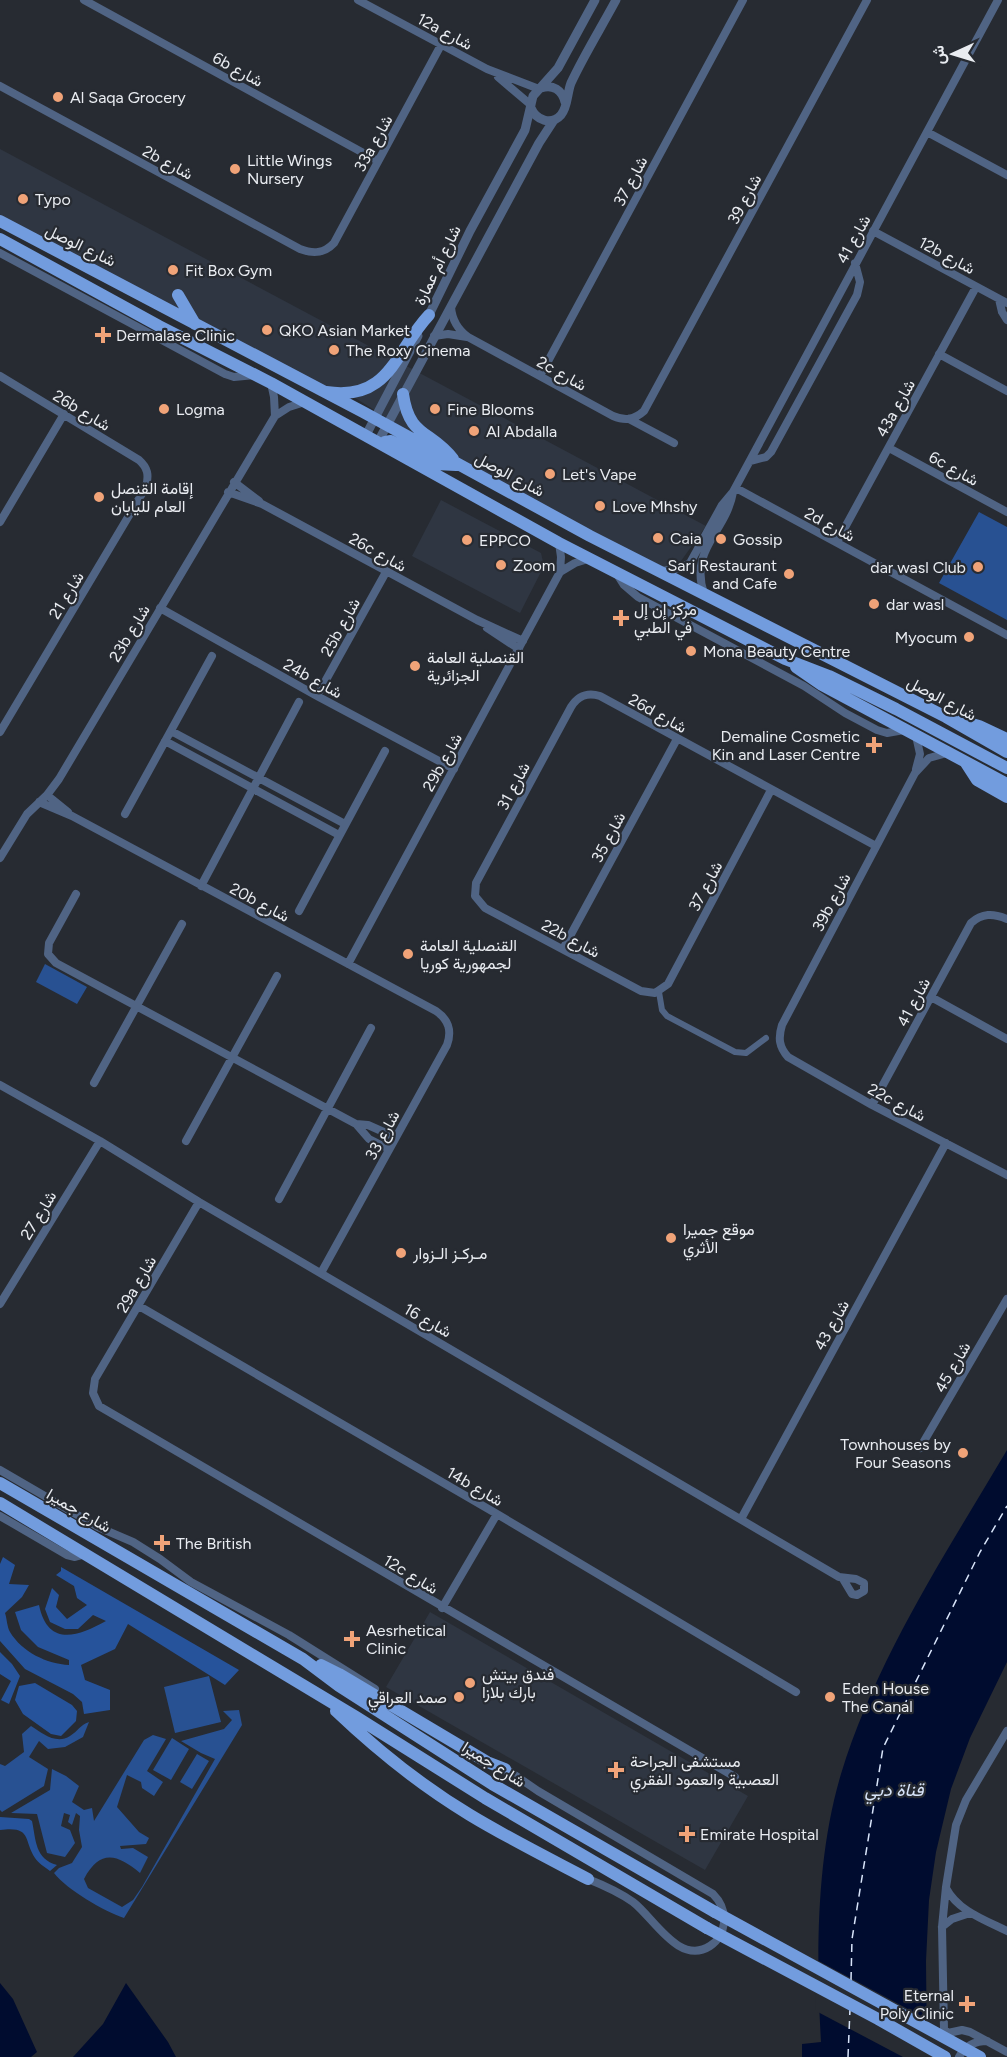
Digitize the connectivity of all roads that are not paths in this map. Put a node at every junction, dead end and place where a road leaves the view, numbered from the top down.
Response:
1 (84, 0) edge
2 (358, 0) edge
3 (595, 0) edge
4 (616, 0) edge
5 (743, 0) edge
6 (867, 0) edge
7 (998, 0) edge
8 (441, 45) junction
9 (487, 69) junction
10 (0, 86) edge
11 (540, 88) junction
12 (565, 102) junction
13 (531, 106) junction
14 (554, 120) junction
15 (927, 132) junction
16 (378, 161) junction
17 (1007, 175) edge
18 (2, 224) edge
19 (873, 231) junction
20 (0, 239) edge
21 (325, 251) joint
22 (0, 253) edge
23 (855, 263) junction
24 (976, 287) junction
25 (178, 295) dead end
26 (999, 299) junction
27 (1007, 303) edge
28 (451, 306) junction
29 (429, 315) junction
30 (1007, 320) edge
31 (196, 325) junction
32 (434, 336) junction
33 (468, 337) junction
34 (939, 354) junction
35 (255, 375) junction
36 (0, 376) edge
37 (540, 376) junction
38 (271, 383) junction
39 (1007, 391) edge
40 (321, 392) junction
41 (403, 394) junction
42 (305, 402) junction
43 (64, 414) junction
44 (275, 416) junction
45 (629, 419) junction
46 (381, 422) junction
47 (366, 435) junction
48 (675, 443) dead end
49 (382, 445) junction
50 (889, 448) junction
51 (750, 461) junction
52 (458, 465) junction
53 (147, 471) joint
54 (234, 482) junction
55 (734, 490) junction
56 (228, 492) junction
57 (262, 504) junction
58 (1007, 512) edge
59 (0, 522) edge
60 (559, 543) junction
61 (837, 543) junction
62 (591, 559) junction
63 (614, 571) junction
64 (386, 572) junction
65 (560, 572) junction
66 (660, 572) junction
67 (704, 594) junction
68 (160, 608) junction
69 (1007, 635) edge
70 (521, 645) junction
71 (212, 656) dead end
72 (785, 659) junction
73 (585, 695) joint
74 (317, 696) junction
75 (299, 702) dead end
76 (946, 717) junction
77 (171, 731) junction
78 (0, 732) edge
79 (911, 733) junction
80 (677, 739) junction
81 (1007, 739) edge
82 (165, 741) junction
83 (385, 751) dead end
84 (1007, 752) edge
85 (947, 753) junction
86 (965, 762) junction
87 (1007, 768) edge
88 (454, 769) junction
89 (915, 773) junction
90 (258, 778) junction
91 (1007, 784) edge
92 (251, 790) junction
93 (771, 790) junction
94 (47, 795) junction
95 (1007, 797) edge
96 (39, 802) junction
97 (125, 814) dead end
98 (71, 816) junction
99 (345, 824) junction
100 (339, 835) junction
101 (876, 846) junction
102 (0, 858) edge
103 (201, 886) junction
104 (76, 894) dead end
105 (475, 896) joint
106 (299, 911) dead end
107 (1007, 919) edge
108 (182, 924) dead end
109 (563, 949) junction
110 (348, 964) junction
111 (277, 976) dead end
112 (659, 992) junction
113 (931, 997) junction
114 (136, 1006) junction
115 (436, 1011) joint
116 (371, 1028) dead end
117 (766, 1038) dead end
118 (1007, 1039) edge
119 (780, 1046) joint
120 (231, 1058) junction
121 (94, 1083) dead end
122 (0, 1084) edge
123 (872, 1105) junction
124 (327, 1110) junction
125 (356, 1124) junction
126 (395, 1137) junction
127 (100, 1141) junction
128 (186, 1142) dead end
129 (946, 1143) junction
130 (389, 1149) junction
131 (1007, 1175) edge
132 (279, 1199) dead end
133 (199, 1202) junction
134 (321, 1273) junction
135 (1007, 1299) edge
136 (0, 1304) edge
137 (139, 1306) junction
138 (95, 1379) joint
139 (920, 1448) dead end
140 (0, 1470) edge
141 (0, 1483) edge
142 (0, 1503) edge
143 (497, 1514) junction
144 (0, 1516) edge
145 (741, 1519) junction
146 (87, 1554) junction
147 (843, 1579) dead end
148 (442, 1608) junction
149 (303, 1659) junction
150 (315, 1692) junction
151 (796, 1692) dead end
152 (1007, 1731) edge
153 (505, 1769) junction
154 (735, 1777) dead end
155 (588, 1879) joint
156 (945, 1887) junction
157 (971, 1913) junction
158 (942, 1927) junction
159 (1007, 1931) edge
160 (988, 2041) junction
161 (1007, 2052) edge
162 (945, 2057) edge
163 (959, 2057) edge
164 (980, 2057) edge

1 - 16 street, 6b شارع
2 - 8 street, 12a شارع
3 - 11 street
4 - 12 street
5 - 37 street, شارع 37
6 - 45 street, شارع 39
7 - 15 street, شارع 41
8 - 9 street, 12a شارع
8 - 16 street, 33a شارع
9 - 11 street, 12a شارع
9 - 13 street, 12a شارع
10 - 21 street, 2b شارع
11 - 12 street
11 - 13 street
12 - 14 street
13 - 14 street
13 - 29 street, شارع أم عمارة
14 - 28 street, شارع أم عمارة
15 - 17 street
15 - 19 street, شارع 41
16 - 21 street, 33a شارع
18 - 31 main road, شارع الوصل
19 - 23 street, شارع 41
19 - 24 street, 12b شارع
20 - 35 main road, شارع الوصل
22 - 35 street, شارع الوصل
23 - 51 street, شارع 41
23 - 51 street
24 - 26 street, 12b شارع
24 - 34 street, 43a شارع
25 - 31 main road
26 - 27 street, 12b شارع
26 - 30 street
28 - 32 street, شارع أم عمارة
28 - 33 street, 2c شارع
29 - 40 main road
29 - 46 street, شارع أم عمارة
31 - 40 main road, شارع الوصل
32 - 33 street, 2c شارع
32 - 41 street, شارع أم عمارة
33 - 37 street, 2c شارع
34 - 39 street
34 - 50 street, 43a شارع
35 - 38 main road, شارع الوصل
36 - 43 street, 26b شارع
37 - 45 street, 2c شارع
38 - 42 main road, شارع الوصل
38 - 44 street
40 - 46 main road, شارع الوصل
41 - 46 street, شارع أم عمارة
41 - 52 main road
42 - 44 street
42 - 47 main road, شارع الوصل
43 - 53 street, 26b شارع
43 - 59 street
44 - 54 street, 23b شارع
45 - 48 street, 2c شارع
46 - 47 street, شارع أم عمارة
46 - 49 street, شارع أم عمارة
46 - 52 main road, شارع الوصل
47 - 49 main road, شارع الوصل
49 - 52 main road
49 - 60 main road, شارع الوصل
50 - 58 street, 6c شارع
50 - 61 street, 43a شارع
51 - 55 street, شارع 41
52 - 66 main road, شارع الوصل
53 - 78 street, شارع 21
54 - 56 street, 23b شارع
54 - 57 street, 26c شارع
55 - 61 street, 2d شارع
55 - 66 street, شارع 41
55 - 67 street, شارع 41
56 - 57 street, 26c شارع
56 - 68 street, 23b شارع
57 - 64 street, 26c شارع
60 - 62 main road, شارع الوصل
60 - 65 street
61 - 69 street, 2d شارع
62 - 63 main road, شارع الوصل
62 - 65 street
63 - 72 main road, شارع الوصل
63 - 79 street, شارع الوصل
64 - 70 street, 26c شارع
64 - 74 street, 25b شارع
65 - 70 street, 29b شارع
66 - 67 main road, شارع الوصل
67 - 76 main road, شارع الوصل
68 - 74 street, 24b شارع
68 - 94 street, 23b شارع
70 - 88 street, 29b شارع
71 - 77 street
72 - 79 main road, شارع الوصل
72 - 87 main road, شارع الوصل
73 - 80 street, 26d شارع
73 - 105 street, شارع 31
74 - 88 street, 24b شارع
75 - 90 street
76 - 81 main road
76 - 84 main road, شارع الوصل
77 - 82 street
77 - 90 street
79 - 85 main road, شارع الوصل
79 - 89 street, 39b شارع
80 - 93 street, 26d شارع
80 - 109 street, شارع 35
82 - 92 street
82 - 97 street
83 - 99 street
85 - 86 main road, شارع الوصل
85 - 89 street, 39b شارع
86 - 91 main road, شارع الوصل
86 - 95 main road
88 - 110 street, 29b شارع
89 - 101 street, 39b شارع
90 - 92 street
90 - 99 street
92 - 100 street
92 - 103 street
93 - 101 street, 26d شارع
93 - 112 street, شارع 37
94 - 96 street, 23b شارع
94 - 98 street, 20b شارع
96 - 98 street, 20b شارع
96 - 102 street, 23b شارع
98 - 103 street, 20b شارع
99 - 100 street
100 - 106 street
101 - 119 street, 39b شارع
103 - 110 street, 20b شارع
104 - 114 street
105 - 109 street, 22b شارع
107 - 113 street, شارع 41
108 - 114 street
109 - 112 street, 22b شارع
110 - 115 street, 20b شارع
111 - 120 street
112 - 117 street
113 - 118 street
113 - 123 street, شارع 41
114 - 120 street
114 - 121 street
115 - 126 street, شارع 33
116 - 124 street
119 - 123 street, 22c شارع
120 - 124 street
120 - 128 street
122 - 127 street, شارع 16
123 - 129 street, 22c شارع
124 - 125 street
124 - 132 street
125 - 126 street
125 - 130 street
126 - 130 street, شارع 33
127 - 133 street, شارع 16
127 - 136 street, شارع 27
129 - 131 street, 22c شارع
129 - 145 street, شارع 43
130 - 134 street, شارع 33
133 - 134 street, شارع 16
133 - 137 street, 29a شارع
134 - 145 street, شارع 16
135 - 139 street, شارع 45
137 - 138 street, 29a شارع
137 - 143 street, 14b شارع
138 - 148 street, 12c شارع
140 - 153 street
141 - 149 main road, شارع جميرا
142 - 146 main road, شارع جميرا
143 - 148 street
143 - 151 street, 14b شارع
144 - 146 street
145 - 147 street, شارع 16
146 - 150 main road, شارع جميرا
148 - 154 street, 12c شارع
149 - 153 main road
149 - 164 main road, شارع جميرا, bridge
150 - 155 main road
150 - 162 main road, شارع جميرا, bridge
152 - 156 street
153 - 155 street
156 - 157 street
156 - 158 street
157 - 158 street
157 - 159 street
158 - 160 street
160 - 161 street
160 - 163 street

